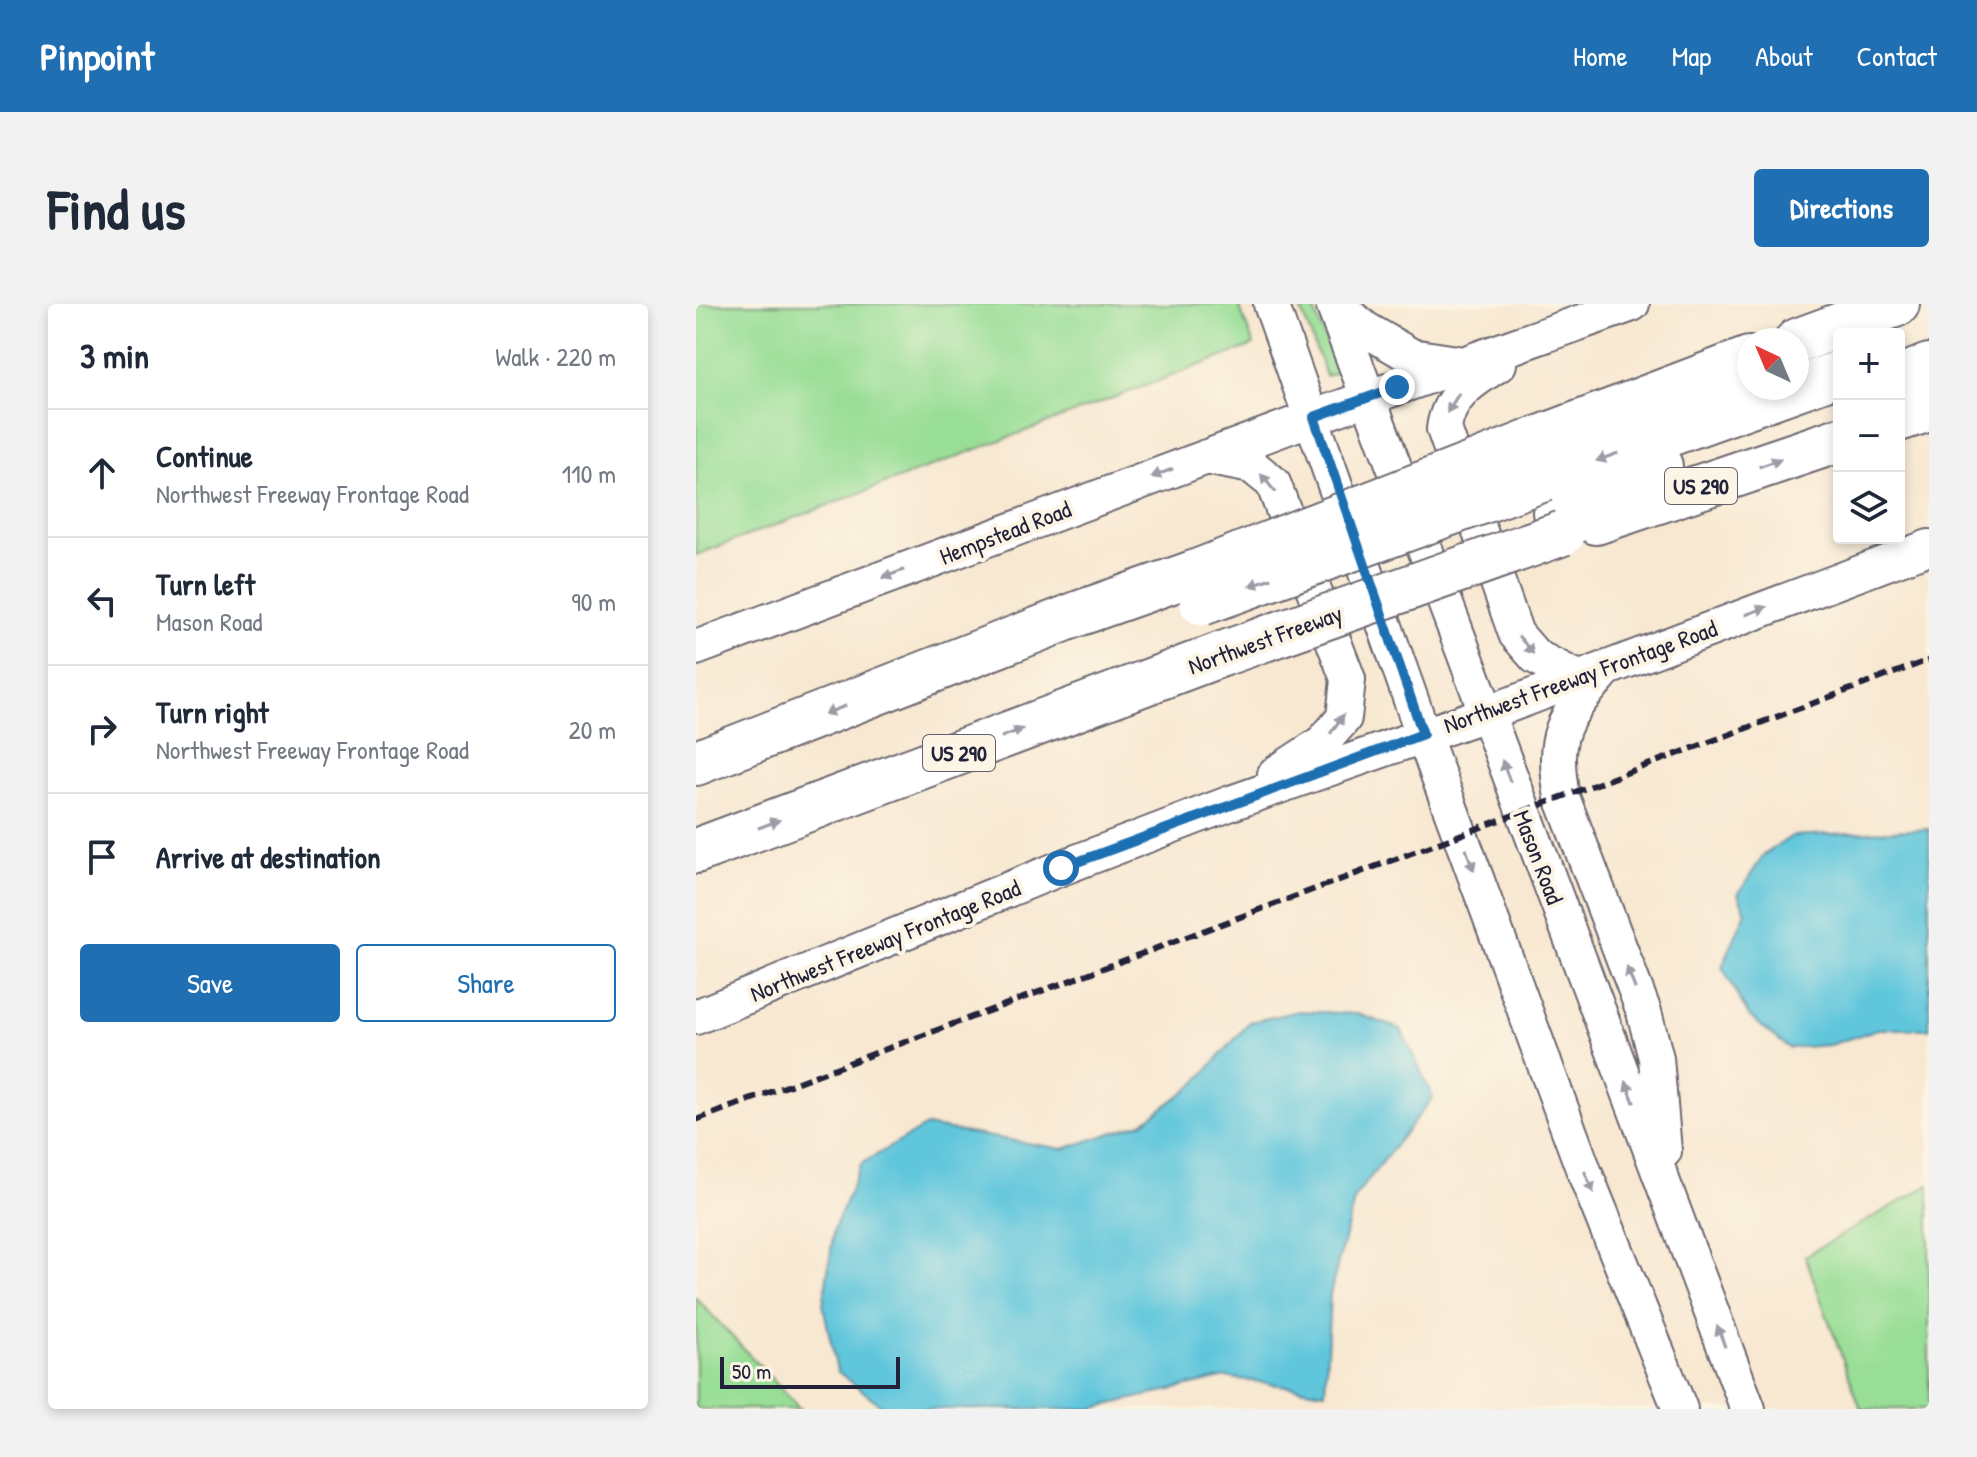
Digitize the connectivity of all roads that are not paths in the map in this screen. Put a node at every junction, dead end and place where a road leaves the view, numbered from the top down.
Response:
1 (1271, 304) edge
2 (1334, 304) edge
3 (1632, 304) edge
4 (1897, 304) edge
5 (1809, 337) edge
6 (1537, 341) junction
7 (1929, 341) edge
8 (1905, 350) edge
9 (1466, 364) junction
10 (1929, 366) edge
11 (1737, 367) edge
12 (1833, 375) edge
13 (1905, 376) edge
14 (1368, 397) junction
15 (1833, 402) edge
16 (1929, 409) edge
17 (1314, 417) junction
18 (1905, 417) edge
19 (1833, 441) edge
20 (1206, 457) junction
21 (1551, 491) junction
22 (1929, 547) edge
23 (696, 648) edge
24 (1593, 672) junction
25 (1485, 714) junction
26 (1423, 734) junction
27 (696, 763) edge
28 (1231, 803) junction
29 (696, 851) edge
30 (696, 1017) edge
31 (1668, 1192) junction
32 (1680, 1409) edge
33 (1748, 1409) edge

1 - 17 main road
2 - 9 main road
2 - 14 main road, Mason Road
3 - 6 main road
4 - 5 highway
6 - 9 main road
6 -> 24 main road
7 - 8 highway
9 - 14 main road
10 - 13 highway
11 - 21 highway, Northwest Freeway / US 290
12 -> 21 highway
14 - 17 main road
14 - 25 main road, Mason Road
15 - 21 highway
16 - 18 highway
17 - 20 main road, Hempstead Road
17 - 26 main road
21 -> 19 highway, Northwest Freeway / US 290
20 -> 23 main road, Hempstead Road
28 -> 20 main road
21 -> 27 highway, Northwest Freeway / US 290, bridge
29 -> 21 highway, Northwest Freeway / US 290, bridge
24 -> 22 main road, Northwest Freeway Frontage Road
24 - 25 main road, Northwest Freeway Frontage Road
31 -> 24 main road
25 - 26 main road, Northwest Freeway Frontage Road
31 -> 25 main road, Mason Road
26 - 28 main road, Northwest Freeway Frontage Road
26 -> 32 main road
28 - 30 main road, Northwest Freeway Frontage Road
33 -> 31 main road, Mason Road

